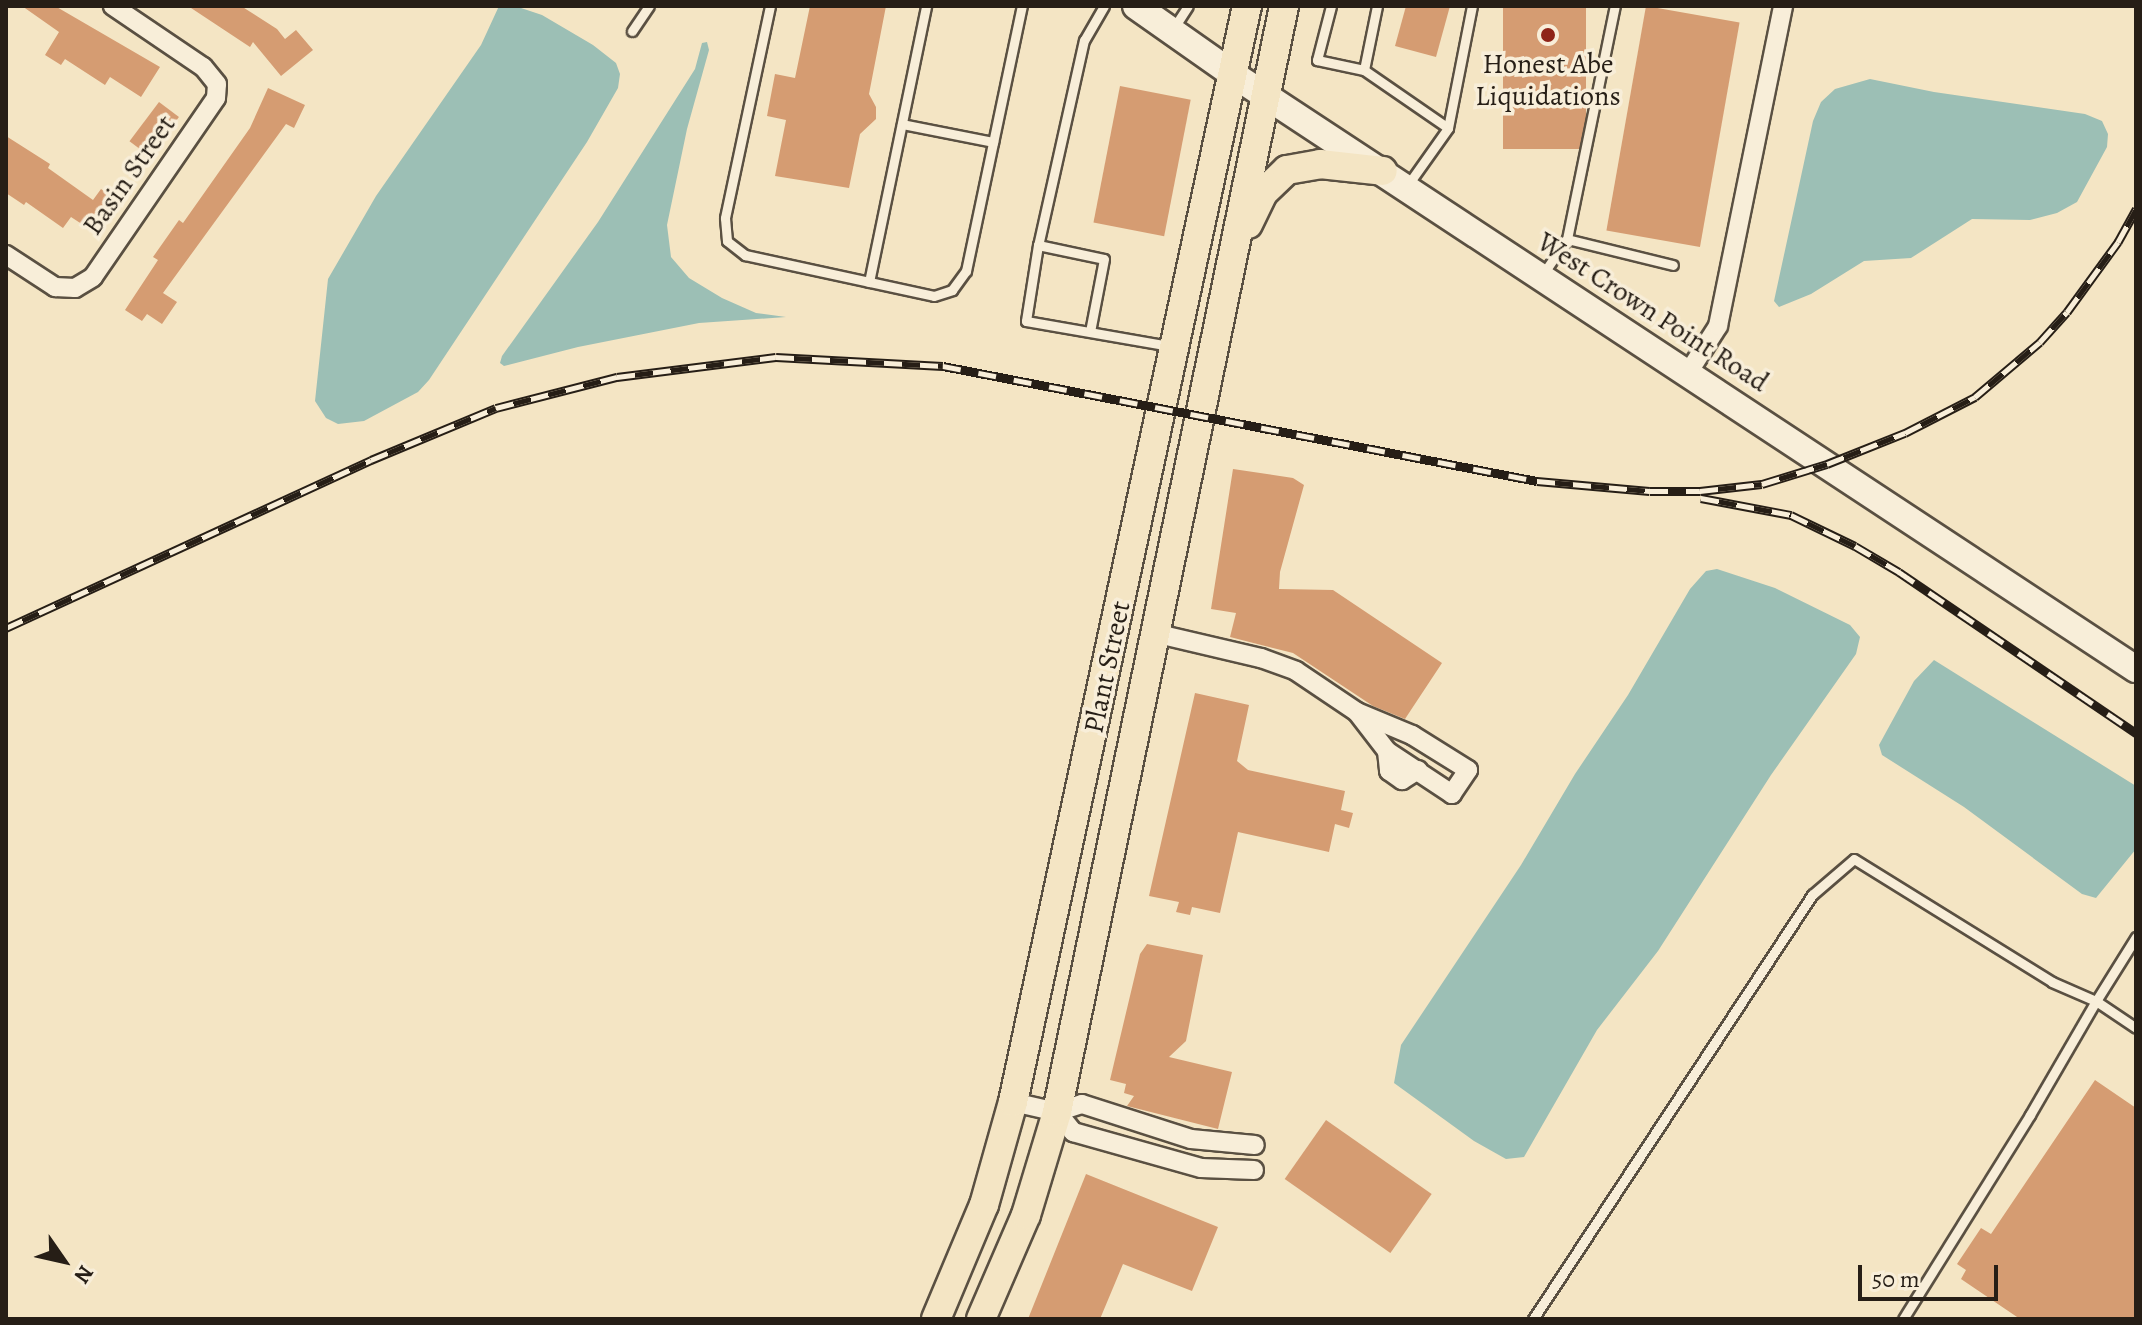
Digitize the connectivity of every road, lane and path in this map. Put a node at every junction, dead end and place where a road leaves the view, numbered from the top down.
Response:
1 (113, 6) edge
2 (649, 6) edge
3 (770, 6) edge
4 (926, 6) edge
5 (1022, 6) edge
6 (1104, 6) edge
7 (1136, 6) edge
8 (1188, 6) edge
9 (1247, 6) edge
10 (1284, 6) edge
11 (1331, 6) edge
12 (1377, 6) edge
13 (1472, 6) edge
14 (1615, 6) edge
15 (1783, 6) edge
16 (632, 31) dead end
17 (1171, 32) junction
18 (1364, 70) junction
19 (1234, 75) junction
20 (1266, 95) junction
21 (902, 124) junction
22 (1448, 128) junction
23 (993, 142) junction
24 (1383, 171) junction
25 (1407, 186) junction
26 (1567, 239) junction
27 (1038, 245) junction
28 (6, 255) edge
29 (1673, 265) dead end
30 (1228, 269) junction
31 (1541, 277) junction
32 (869, 282) junction
33 (1090, 332) junction
34 (1175, 347) junction
35 (1688, 373) junction
36 (1126, 579) junction
37 (1154, 633) junction
38 (1108, 660) junction
39 (2136, 669) edge
40 (1357, 712) junction
41 (1137, 722) junction
42 (1430, 748) junction
43 (1418, 770) junction
44 (2136, 937) edge
45 (2096, 1001) junction
46 (2136, 1028) edge
47 (1013, 1102) junction
48 (1057, 1112) junction
49 (1125, 1118) junction
50 (1175, 1134) junction
51 (1118, 1144) junction
52 (1255, 1145) dead end
53 (1167, 1158) junction
54 (1254, 1170) dead end
55 (936, 1319) edge
56 (981, 1319) edge
57 (1533, 1319) edge
58 (1903, 1319) edge

1 - 28 street, Basin Street
2 - 16 lane
3 - 32 lane
4 - 21 lane
5 - 23 lane
6 - 27 lane
7 - 17 street, West Crown Point Road
8 - 17 lane
9 - 19 main road, Plant Street
10 - 20 main road, Plant Street
11 - 18 lane
12 - 18 lane
13 - 22 lane
14 - 26 lane
15 - 35 street
17 - 19 street, West Crown Point Road
18 - 22 lane
19 - 20 street, West Crown Point Road
19 - 34 main road, Plant Street
20 - 24 street, West Crown Point Road
20 - 30 main road, Plant Street
21 - 23 lane
21 - 32 lane
22 - 25 lane
23 - 32 lane
24 - 25 street, West Crown Point Road
24 - 30 main road
25 - 31 street, West Crown Point Road
26 - 29 lane
26 - 31 lane
27 - 33 lane
27 - 33 lane
30 - 37 main road, Plant Street
31 - 35 street, West Crown Point Road
33 - 34 lane
34 - 36 main road, Plant Street
35 - 39 street, West Crown Point Road
36 - 37 main road
36 - 38 main road, Plant Street
37 - 40 street
37 - 41 main road, Plant Street
38 - 41 main road
38 - 47 main road, Plant Street
40 - 42 street
40 - 43 street
41 - 48 main road, Plant Street
42 - 43 lane
42 - 43 street
44 - 45 lane
45 - 46 lane
45 - 57 lane
45 - 58 lane
47 - 48 street
47 - 55 main road, Plant Street
48 - 49 street
48 - 51 street
48 - 56 main road, Plant Street
49 - 50 street
49 - 51 lane
50 - 52 street
50 - 53 lane
51 - 53 street
53 - 54 street

